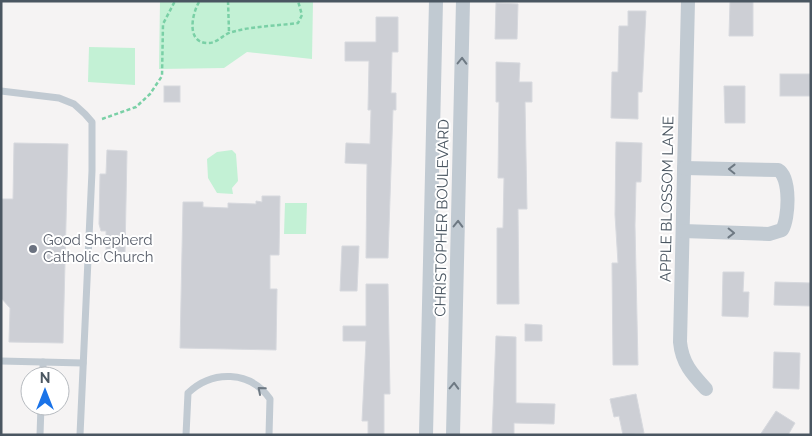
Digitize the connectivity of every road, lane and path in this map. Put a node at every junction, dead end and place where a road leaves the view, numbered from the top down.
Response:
1 (175, 1) edge
2 (199, 1) edge
3 (228, 1) edge
4 (298, 1) edge
5 (436, 1) edge
6 (463, 1) edge
7 (688, 1) edge
8 (229, 32) junction
9 (1, 92) edge
10 (92, 122) junction
11 (684, 168) junction
12 (683, 231) junction
13 (1, 361) edge
14 (43, 362) junction
15 (83, 363) junction
16 (43, 366) edge
17 (706, 389) dead end
18 (41, 416) edge
19 (40, 435) edge
20 (80, 435) edge
21 (186, 435) edge
22 (269, 435) edge
23 (426, 435) edge
24 (453, 435) edge

1 - 10 path
2 - 8 path
3 - 8 path
4 - 8 path
5 - 23 street, CHRISTOPHER BOULEVARD
24 -> 6 street, CHRISTOPHER BOULEVARD
7 - 11 street, APPLE BLOSSOM LANE
9 - 10 lane
10 - 15 lane
11 - 12 street, APPLE BLOSSOM LANE
12 -> 11 street
12 - 17 street, APPLE BLOSSOM LANE
13 - 14 lane
14 - 15 lane
14 - 16 lane
15 - 20 lane
18 - 19 lane
22 -> 21 lane

